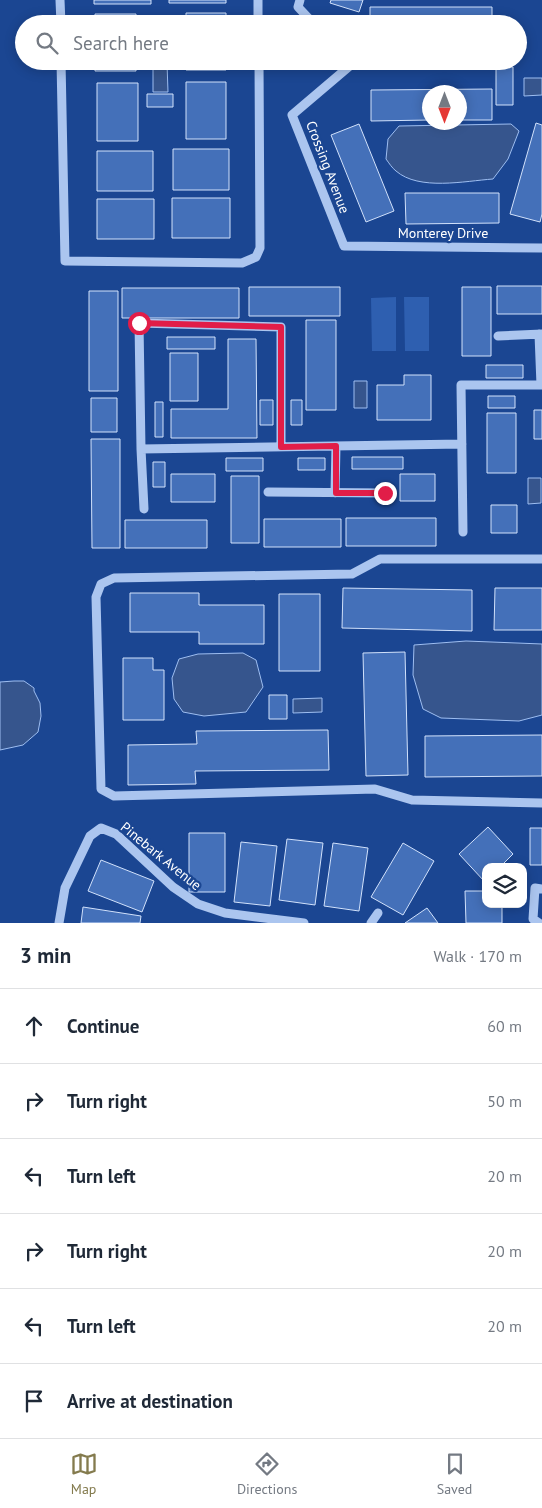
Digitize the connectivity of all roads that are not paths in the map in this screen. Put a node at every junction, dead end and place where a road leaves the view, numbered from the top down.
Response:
1 (60, 0) edge
2 (258, 0) edge
3 (300, 0) edge
4 (61, 15) edge
5 (258, 15) edge
6 (306, 15) edge
7 (61, 70) edge
8 (258, 70) edge
9 (343, 70) edge
10 (344, 246) joint
11 (542, 248) edge
12 (541, 334) edge
13 (498, 336) dead end
14 (542, 385) edge
15 (462, 444) junction
16 (336, 446) junction
17 (281, 447) junction
18 (141, 449) junction
19 (268, 492) dead end
20 (336, 493) junction
21 (385, 493) dead end
22 (144, 508) dead end
23 (463, 532) dead end
24 (542, 559) edge
25 (542, 803) edge
26 (542, 889) edge
27 (378, 913) dead end
28 (59, 923) edge
29 (304, 923) edge
30 (372, 923) edge
31 (540, 923) edge

1 - 4 lane
2 - 5 lane
3 - 6 lane
7 - 8 lane
9 - 10 lane, Crossing Avenue
10 - 11 lane, Monterey Drive
12 - 13 lane
12 - 14 lane
14 - 15 lane
15 - 16 lane
15 - 23 lane
16 - 17 lane
16 - 20 lane
17 - 18 lane
17 - 18 lane
18 - 22 lane
19 - 20 lane
20 - 21 lane
24 - 25 lane
26 - 31 lane
27 - 30 lane
28 - 29 lane, Pinebark Avenue

